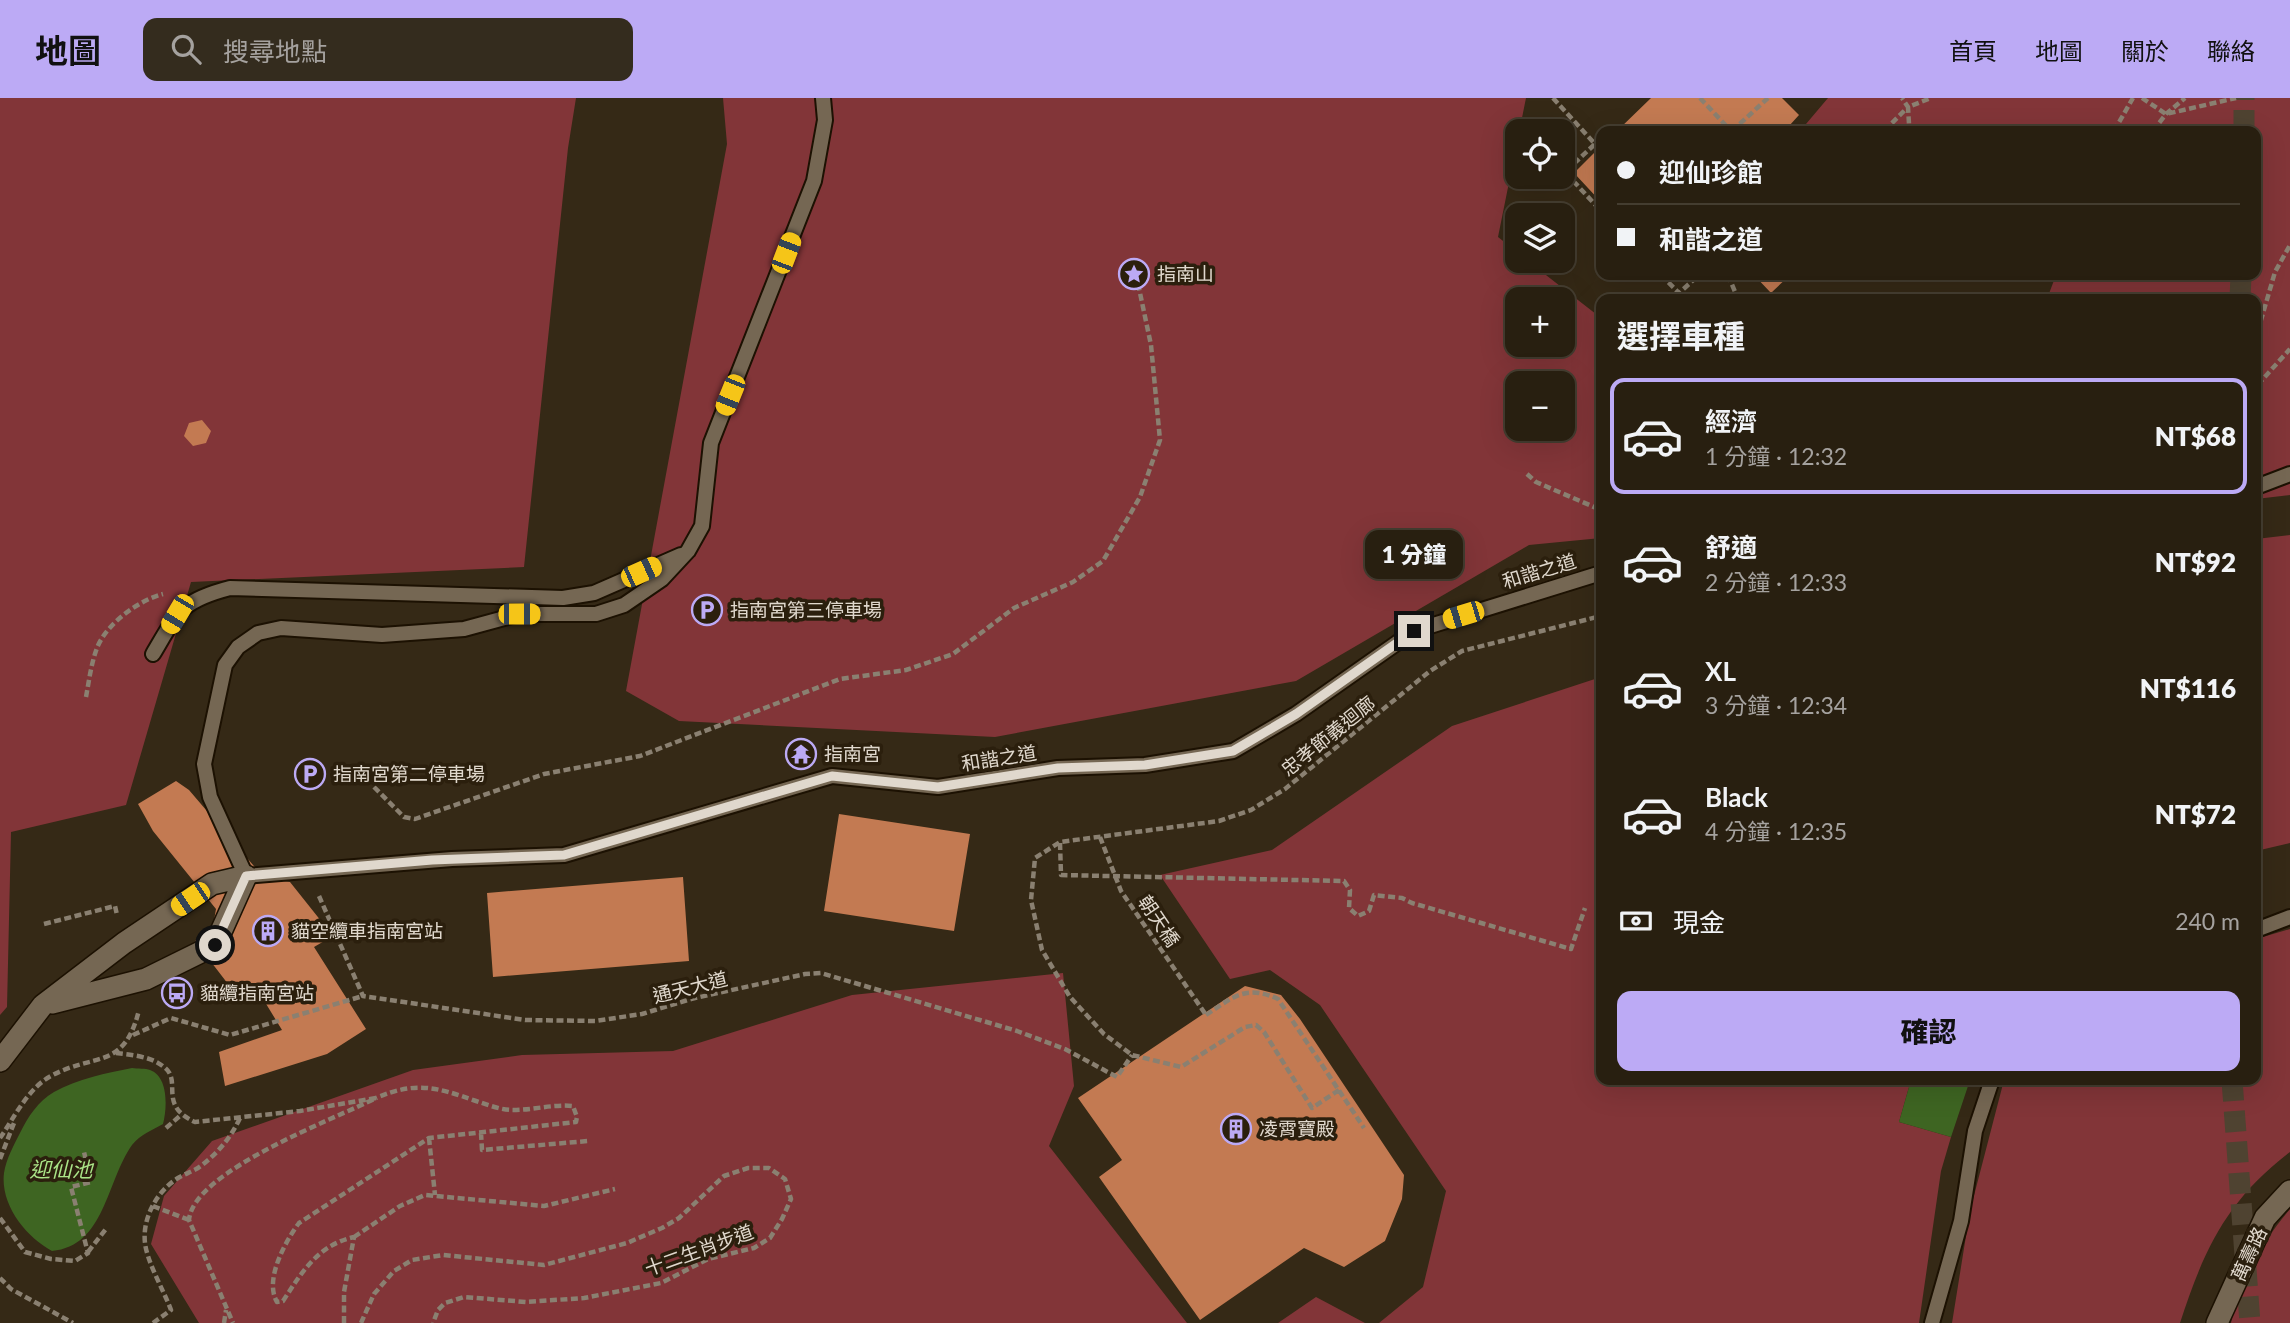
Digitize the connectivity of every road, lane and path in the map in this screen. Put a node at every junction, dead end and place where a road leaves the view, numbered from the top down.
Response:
1 (823, 98) edge
2 (1553, 98) edge
3 (1700, 98) edge
4 (1768, 98) edge
5 (1902, 98) edge
6 (1931, 98) edge
7 (2133, 98) edge
8 (2142, 98) edge
9 (2185, 98) edge
10 (2236, 98) edge
11 (1908, 107) junction
12 (2166, 114) junction
13 (1726, 126) edge
14 (1737, 126) edge
15 (1889, 126) edge
16 (1911, 126) edge
17 (2117, 126) edge
18 (2157, 126) edge
19 (1596, 206) edge
20 (2290, 245) edge
21 (1136, 274) dead end
22 (1666, 280) edge
23 (1693, 280) edge
24 (2261, 320) edge
25 (2290, 349) edge
26 (2261, 380) edge
27 (1527, 474) dead end
28 (2290, 474) edge
29 (2261, 485) edge
30 (1596, 508) edge
31 (688, 551) junction
32 (1596, 575) edge
33 (199, 596) junction
34 (1596, 617) edge
35 (153, 654) dead end
36 (86, 697) dead end
37 (374, 787) dead end
38 (1100, 837) junction
39 (1060, 842) junction
40 (308, 869) junction
41 (246, 876) junction
42 (1585, 908) dead end
43 (2290, 917) edge
44 (44, 924) dead end
45 (2261, 928) edge
46 (124, 943) junction
47 (146, 979) junction
48 (363, 996) junction
49 (43, 1005) junction
50 (133, 1035) junction
51 (116, 1053) junction
52 (1132, 1055) junction
53 (0, 1061) edge
54 (1990, 1085) edge
55 (1339, 1090) junction
56 (376, 1098) junction
57 (16, 1115) junction
58 (181, 1115) junction
59 (240, 1118) junction
60 (166, 1128) dead end
61 (1364, 1128) dead end
62 (481, 1133) junction
63 (0, 1138) edge
64 (429, 1138) junction
65 (588, 1141) dead end
66 (84, 1152) dead end
67 (0, 1159) edge
68 (615, 1189) dead end
69 (2290, 1191) edge
70 (435, 1195) junction
71 (153, 1206) junction
72 (0, 1218) edge
73 (189, 1220) junction
74 (106, 1229) dead end
75 (354, 1237) junction
76 (88, 1253) junction
77 (0, 1278) edge
78 (226, 1309) junction
79 (73, 1323) edge
80 (153, 1323) edge
81 (224, 1323) edge
82 (233, 1323) edge
83 (344, 1323) edge
84 (360, 1323) edge
85 (433, 1323) edge
86 (1932, 1323) edge
87 (2217, 1323) edge

1 - 31 lane
2 - 19 path
3 - 13 path
4 - 14 path
5 - 11 path
6 - 11 path
7 - 17 path
8 - 12 path
9 - 12 path
10 - 12 path
11 - 15 path
11 - 16 path
12 - 18 path
20 - 24 path
21 - 37 path
22 - 23 path
25 - 26 path
27 - 30 path
28 - 29 lane
31 - 33 lane
31 - 41 lane
32 - 40 lane, 和諧之道
33 - 35 lane
33 - 36 path
34 - 38 path, 忠孝節義迴廊
38 - 39 path, 忠孝節義迴廊
38 - 55 path, 朝天橋, bridge
39 - 42 path
39 - 52 path
40 - 41 lane, 和諧之道
40 - 48 path
41 - 46 street
41 - 47 street
43 - 45 lane
44 - 46 path
46 - 49 street
47 - 49 street
47 - 50 path
48 - 50 path
48 - 52 path, 通天大道
49 - 53 street
50 - 51 path
51 - 57 path
51 - 58 path
52 - 55 path
54 - 86 lane
55 - 61 path
56 - 59 path
56 - 62 path
56 - 73 path
57 - 63 path
57 - 67 path
58 - 59 path
58 - 60 path
59 - 71 path
62 - 64 path
62 - 65 path
64 - 70 path
64 - 75 path
66 - 76 path
68 - 70 path
69 - 87 street, 萬壽路
70 - 75 path
71 - 73 path
71 - 80 path
72 - 76 path
73 - 78 path
74 - 76 path
75 - 83 path
77 - 79 path
78 - 81 path
78 - 82 path
84 - 85 path, 十二生肖步道

